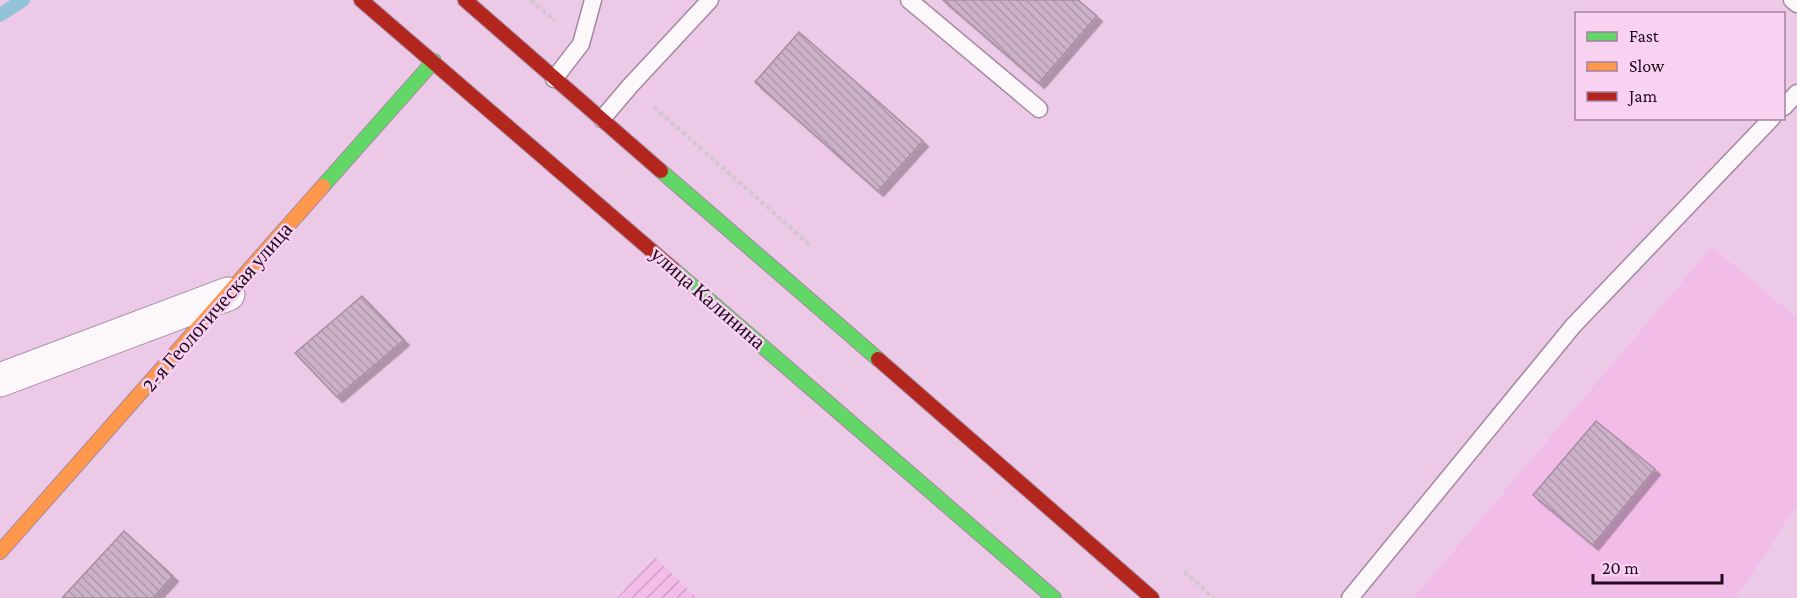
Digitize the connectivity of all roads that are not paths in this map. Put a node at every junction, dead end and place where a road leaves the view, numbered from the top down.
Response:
1 (361, 0) edge
2 (465, 0) edge
3 (593, 0) edge
4 (710, 0) edge
5 (909, 0) edge
6 (1792, 0) edge
7 (1797, 4) edge
8 (434, 61) junction
9 (554, 79) junction
10 (1797, 93) edge
11 (1785, 106) edge
12 (1039, 109) dead end
13 (603, 119) junction
14 (1770, 120) edge
15 (228, 294) junction
16 (0, 380) edge
17 (0, 552) edge
18 (1054, 598) edge
19 (1152, 598) edge
20 (1350, 598) edge

1 - 8 main road, улица Калинина
2 - 9 main road
3 - 9 lane
4 - 13 lane
5 - 12 lane
6 - 7 lane
8 - 15 main road, 2-я Геологическая улица
8 - 18 main road, улица Калинина
9 - 13 main road
10 - 11 lane
13 - 19 main road
14 - 20 lane
15 - 16 street
15 - 17 main road, 2-я Геологическая улица

